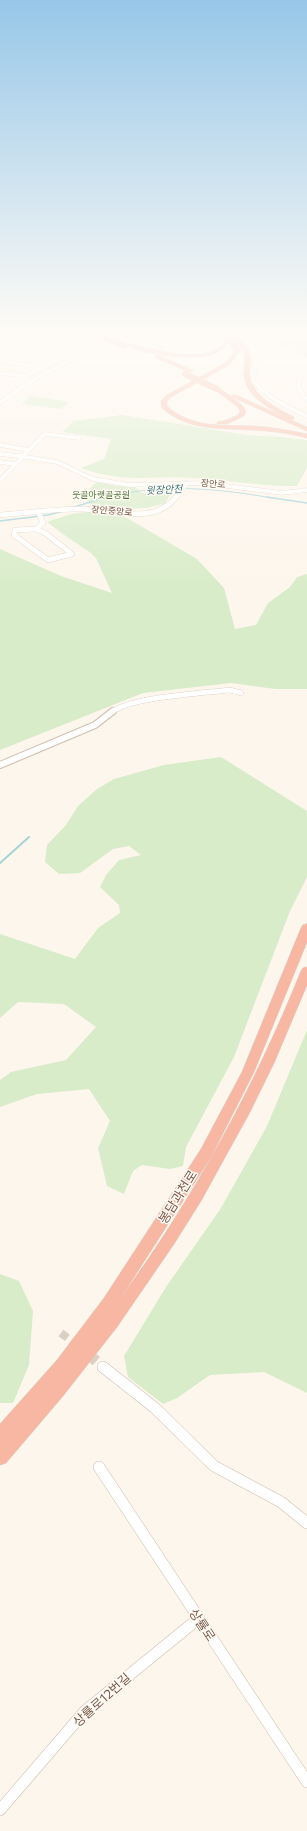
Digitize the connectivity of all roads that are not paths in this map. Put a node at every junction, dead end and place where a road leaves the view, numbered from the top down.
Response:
1 (182, 418) edge
2 (188, 418) edge
3 (235, 418) edge
4 (285, 418) edge
5 (293, 418) edge
6 (307, 425) edge
7 (307, 429) edge
8 (307, 436) edge
9 (79, 438) dead end
10 (0, 446) edge
11 (29, 450) junction
12 (0, 454) edge
13 (23, 457) junction
14 (0, 462) edge
15 (15, 464) junction
16 (1, 477) edge
17 (186, 485) junction
18 (307, 490) edge
19 (0, 514) edge
20 (40, 515) junction
21 (36, 529) junction
22 (241, 693) dead end
23 (0, 765) edge
24 (307, 928) edge
25 (307, 971) edge
26 (103, 1367) tunnel mouth
27 (0, 1436) edge
28 (0, 1457) edge
29 (99, 1467) dead end
30 (307, 1523) edge
31 (198, 1619) junction
32 (307, 1782) edge
33 (0, 1810) edge

1 - 8 highway
2 - 3 highway
4 - 7 highway
5 - 6 highway
9 - 11 street
10 - 11 street
11 - 13 street
12 - 13 street, 장안로
13 - 15 street
13 - 17 street, 장안로
14 - 15 street
15 - 16 street
17 - 18 street, 장안로
17 - 20 street, 장안중앙로
19 - 20 street
20 - 21 street
21 - 21 street
22 - 23 street
24 - 27 highway, 봉담과천로
25 - 28 highway, 봉담과천로
26 - 30 street
29 - 31 street, 상률로
31 - 32 street, 상률로
31 - 33 street, 상률로12번길

